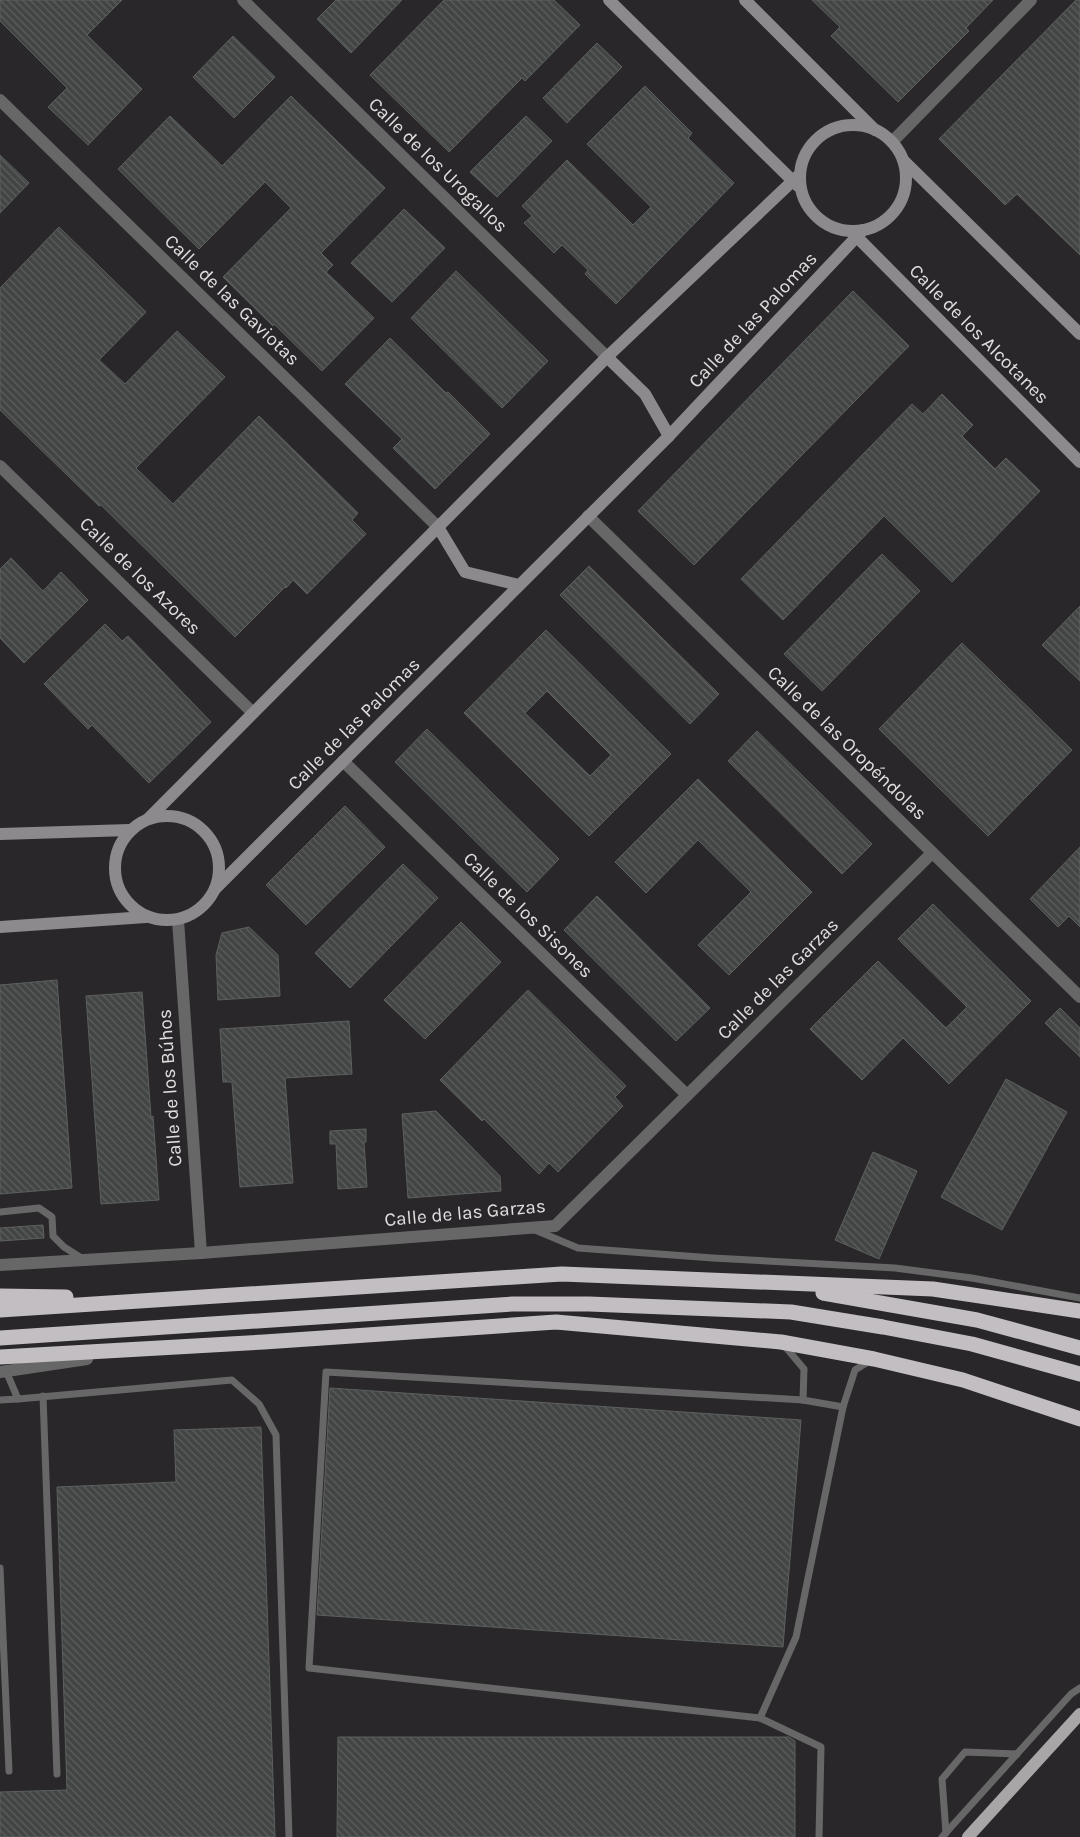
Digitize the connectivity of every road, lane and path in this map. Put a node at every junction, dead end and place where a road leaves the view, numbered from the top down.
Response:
1 (243, 0) edge
2 (609, 0) edge
3 (745, 0) edge
4 (1031, 0) edge
5 (0, 100) edge
6 (876, 130) junction
7 (892, 142) junction
8 (903, 160) junction
9 (797, 181) junction
10 (858, 233) junction
11 (1080, 334) edge
12 (607, 357) junction
13 (669, 436) junction
14 (1080, 462) edge
15 (0, 466) edge
16 (588, 516) junction
17 (438, 527) junction
18 (519, 585) junction
19 (253, 713) junction
20 (343, 761) junction
21 (148, 819) junction
22 (130, 830) junction
23 (0, 834) edge
24 (932, 853) junction
25 (215, 889) junction
26 (146, 917) junction
27 (178, 920) junction
28 (0, 927) edge
29 (1080, 997) edge
30 (687, 1096) junction
31 (0, 1212) edge
32 (529, 1227) junction
33 (200, 1253) junction
34 (86, 1260) junction
35 (0, 1266) edge
36 (756, 1282) junction
37 (0, 1296) edge
38 (1080, 1298) edge
39 (104, 1302) junction
40 (0, 1310) edge
41 (1080, 1311) edge
42 (0, 1338) edge
43 (264, 1342) junction
44 (781, 1342) junction
45 (1080, 1348) edge
46 (0, 1357) edge
47 (874, 1359) junction
48 (3, 1372) edge
49 (1080, 1374) edge
50 (43, 1396) junction
51 (18, 1399) junction
52 (0, 1400) edge
53 (803, 1400) junction
54 (842, 1407) junction
55 (1080, 1420) edge
56 (0, 1568) edge
57 (1080, 1688) edge
58 (1080, 1714) edge
59 (760, 1718) junction
60 (1017, 1754) junction
61 (9, 1771) dead end
62 (57, 1774) dead end
63 (944, 1835) edge
64 (289, 1837) edge
65 (819, 1837) edge
66 (968, 1837) edge

1 - 12 street, Calle de los Urogallos
2 - 9 street
3 - 6 street
4 - 7 street
5 - 17 street, Calle de las Gaviotas
6 - 7 street
6 - 9 street
7 - 8 street
8 - 10 street
8 - 11 street
9 - 10 street
9 - 12 street
10 - 13 street, Calle de las Palomas
10 - 14 street, Calle de los Alcotanes
12 - 13 street
12 - 17 street
13 - 16 street, Calle de las Palomas
15 - 19 street, Calle de los Azores
16 - 18 street, Calle de las Palomas
16 - 24 street, Calle de las Oropéndolas
17 - 18 street
17 - 19 street
18 - 20 street, Calle de las Palomas
19 - 21 street
20 - 25 street, Calle de las Palomas
20 - 30 street, Calle de los Sisones
21 - 22 street
21 - 25 street
22 - 23 street
22 - 26 street
24 - 29 street, Calle de las Oropéndolas
24 - 30 street, Calle de las Garzas
25 - 27 street
26 - 27 street
26 - 28 street
27 - 33 street, Calle de los Búhos
30 - 32 street, Calle de las Garzas
31 - 34 lane
32 - 33 street, Calle de las Garzas
32 - 38 lane
33 - 34 street, Calle de las Garzas
34 - 35 street, Calle de las Garzas
36 - 39 highway
36 - 41 highway
36 - 45 highway
37 - 39 highway
39 - 40 highway
42 - 49 highway
43 - 44 highway
43 - 46 highway
43 - 48 street
44 - 47 highway
44 - 53 lane
47 - 54 lane
47 - 55 highway
48 - 51 lane
50 - 51 lane
50 - 62 lane
50 - 64 lane
51 - 52 lane
53 - 54 lane
53 - 59 lane
54 - 59 lane
56 - 61 lane
57 - 60 lane
58 - 66 main road
59 - 65 lane
60 - 63 lane
60 - 63 lane

